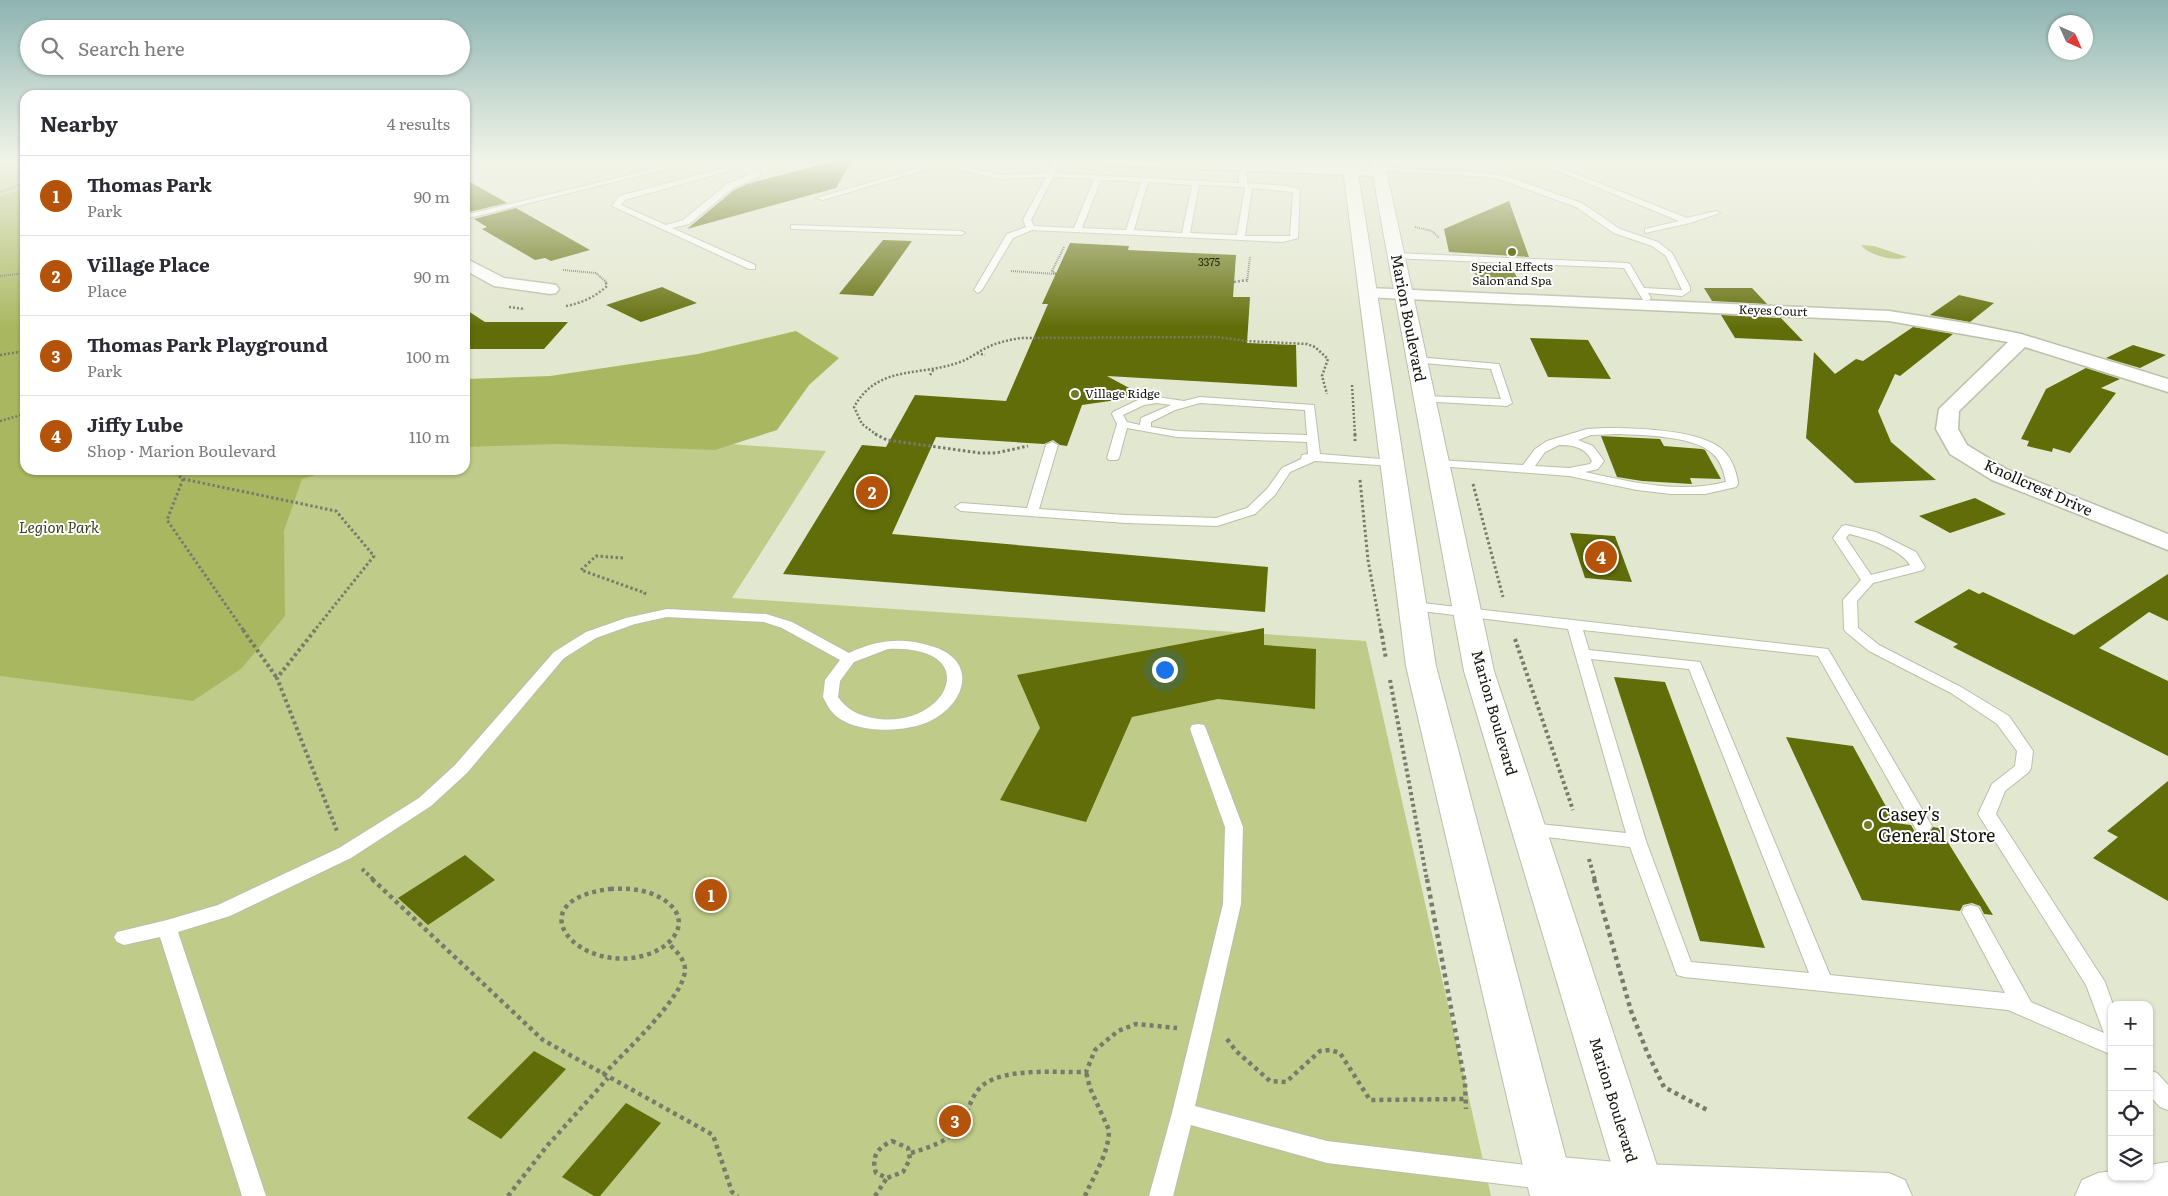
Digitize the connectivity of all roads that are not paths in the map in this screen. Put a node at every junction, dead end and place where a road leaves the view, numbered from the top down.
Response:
1 (638, 216) edge
2 (694, 216) edge
3 (1029, 216) edge
4 (1081, 216) edge
5 (1134, 216) edge
6 (1189, 216) edge
7 (1243, 216) edge
8 (1295, 216) edge
9 (1367, 216) edge
10 (1388, 216) edge
11 (1595, 216) edge
12 (1674, 216) edge
13 (1706, 216) edge
14 (1687, 221) junction
15 (794, 227) dead end
16 (665, 228) junction
17 (1031, 228) junction
18 (1074, 230) junction
19 (1648, 231) dead end
20 (961, 233) dead end
21 (1129, 233) junction
22 (1185, 236) junction
23 (1241, 238) junction
24 (1407, 256) junction
25 (470, 266) edge
26 (752, 267) dead end
27 (550, 289) dead end
28 (978, 290) dead end
29 (1641, 290) junction
30 (1369, 293) junction
31 (1403, 295) junction
32 (1651, 306) junction
33 (2020, 340) junction
34 (1416, 360) junction
35 (2168, 386) edge
36 (1424, 399) junction
37 (1184, 404) junction
38 (1124, 424) junction
39 (1146, 430) junction
40 (1312, 439) junction
41 (1562, 442) junction
42 (1051, 447) road end
43 (1298, 456) dead end
44 (1314, 457) junction
45 (1113, 458) dead end
46 (1393, 462) junction
47 (1438, 463) junction
48 (1527, 469) junction
49 (1569, 472) junction
50 (961, 507) dead end
51 (1032, 512) junction
52 (2168, 543) edge
53 (1868, 580) junction
54 (1413, 606) junction
55 (1468, 613) junction
56 (1574, 626) junction
57 (1583, 654) junction
58 (849, 659) junction
59 (1198, 729) dead end
60 (1922, 826) dead end
61 (1529, 828) junction
62 (1637, 840) junction
63 (1971, 912) dead end
64 (167, 928) junction
65 (124, 937) dead end
66 (1822, 983) junction
67 (2024, 1008) junction
68 (2108, 1017) edge
69 (2108, 1044) edge
70 (2153, 1084) edge
71 (2168, 1100) edge
72 (1183, 1113) junction
73 (2168, 1184) edge
74 (1550, 1187) edge
75 (1642, 1191) edge
76 (254, 1196) edge
77 (1161, 1196) edge
78 (1889, 1196) edge
79 (2098, 1196) edge

1 - 16 lane
2 - 16 lane
3 - 17 lane
4 - 18 lane
5 - 21 lane
6 - 22 lane
7 - 23 lane
8 - 23 lane
9 - 30 main road
10 - 24 main road, Marion Boulevard
11 - 29 lane
12 - 14 lane
13 - 14 lane
14 - 19 lane
15 - 20 lane
16 - 26 lane
17 - 18 lane
17 - 28 lane
18 - 21 lane
21 - 22 lane
22 - 23 lane
24 - 29 lane
24 - 31 main road, Marion Boulevard
25 - 27 street
29 - 32 lane
30 - 31 street, Keyes Court
30 - 46 main road
31 - 32 street, Keyes Court
31 - 34 main road, Marion Boulevard
32 - 33 street, Keyes Court
33 - 35 street, Keyes Court
33 - 52 street, Knollcrest Drive
34 - 36 main road, Marion Boulevard
34 - 36 lane
36 - 47 main road, Marion Boulevard
37 - 38 lane
37 - 39 lane
37 - 40 lane
38 - 39 lane
38 - 45 lane
39 - 40 lane
40 - 44 lane
41 - 48 lane
41 - 49 lane
41 - 49 lane
42 - 51 lane
43 - 44 lane
44 - 46 lane
44 - 51 lane
46 - 54 main road
47 - 48 lane
47 - 55 main road, Marion Boulevard
48 - 49 lane
50 - 51 lane
53 - 53 lane
53 - 68 lane
54 - 55 lane
54 - 74 main road
55 - 56 lane
55 - 61 main road, Marion Boulevard
56 - 57 lane
56 - 60 lane
57 - 62 lane
57 - 66 lane
58 - 58 lane
58 - 64 lane
59 - 72 lane
61 - 62 lane
61 - 75 main road, Marion Boulevard
62 - 66 lane
63 - 67 lane
64 - 65 lane
64 - 76 lane
66 - 67 lane
67 - 69 lane
70 - 71 lane
72 - 74 lane
72 - 77 lane
73 - 79 main road
74 - 75 main road
75 - 78 main road

